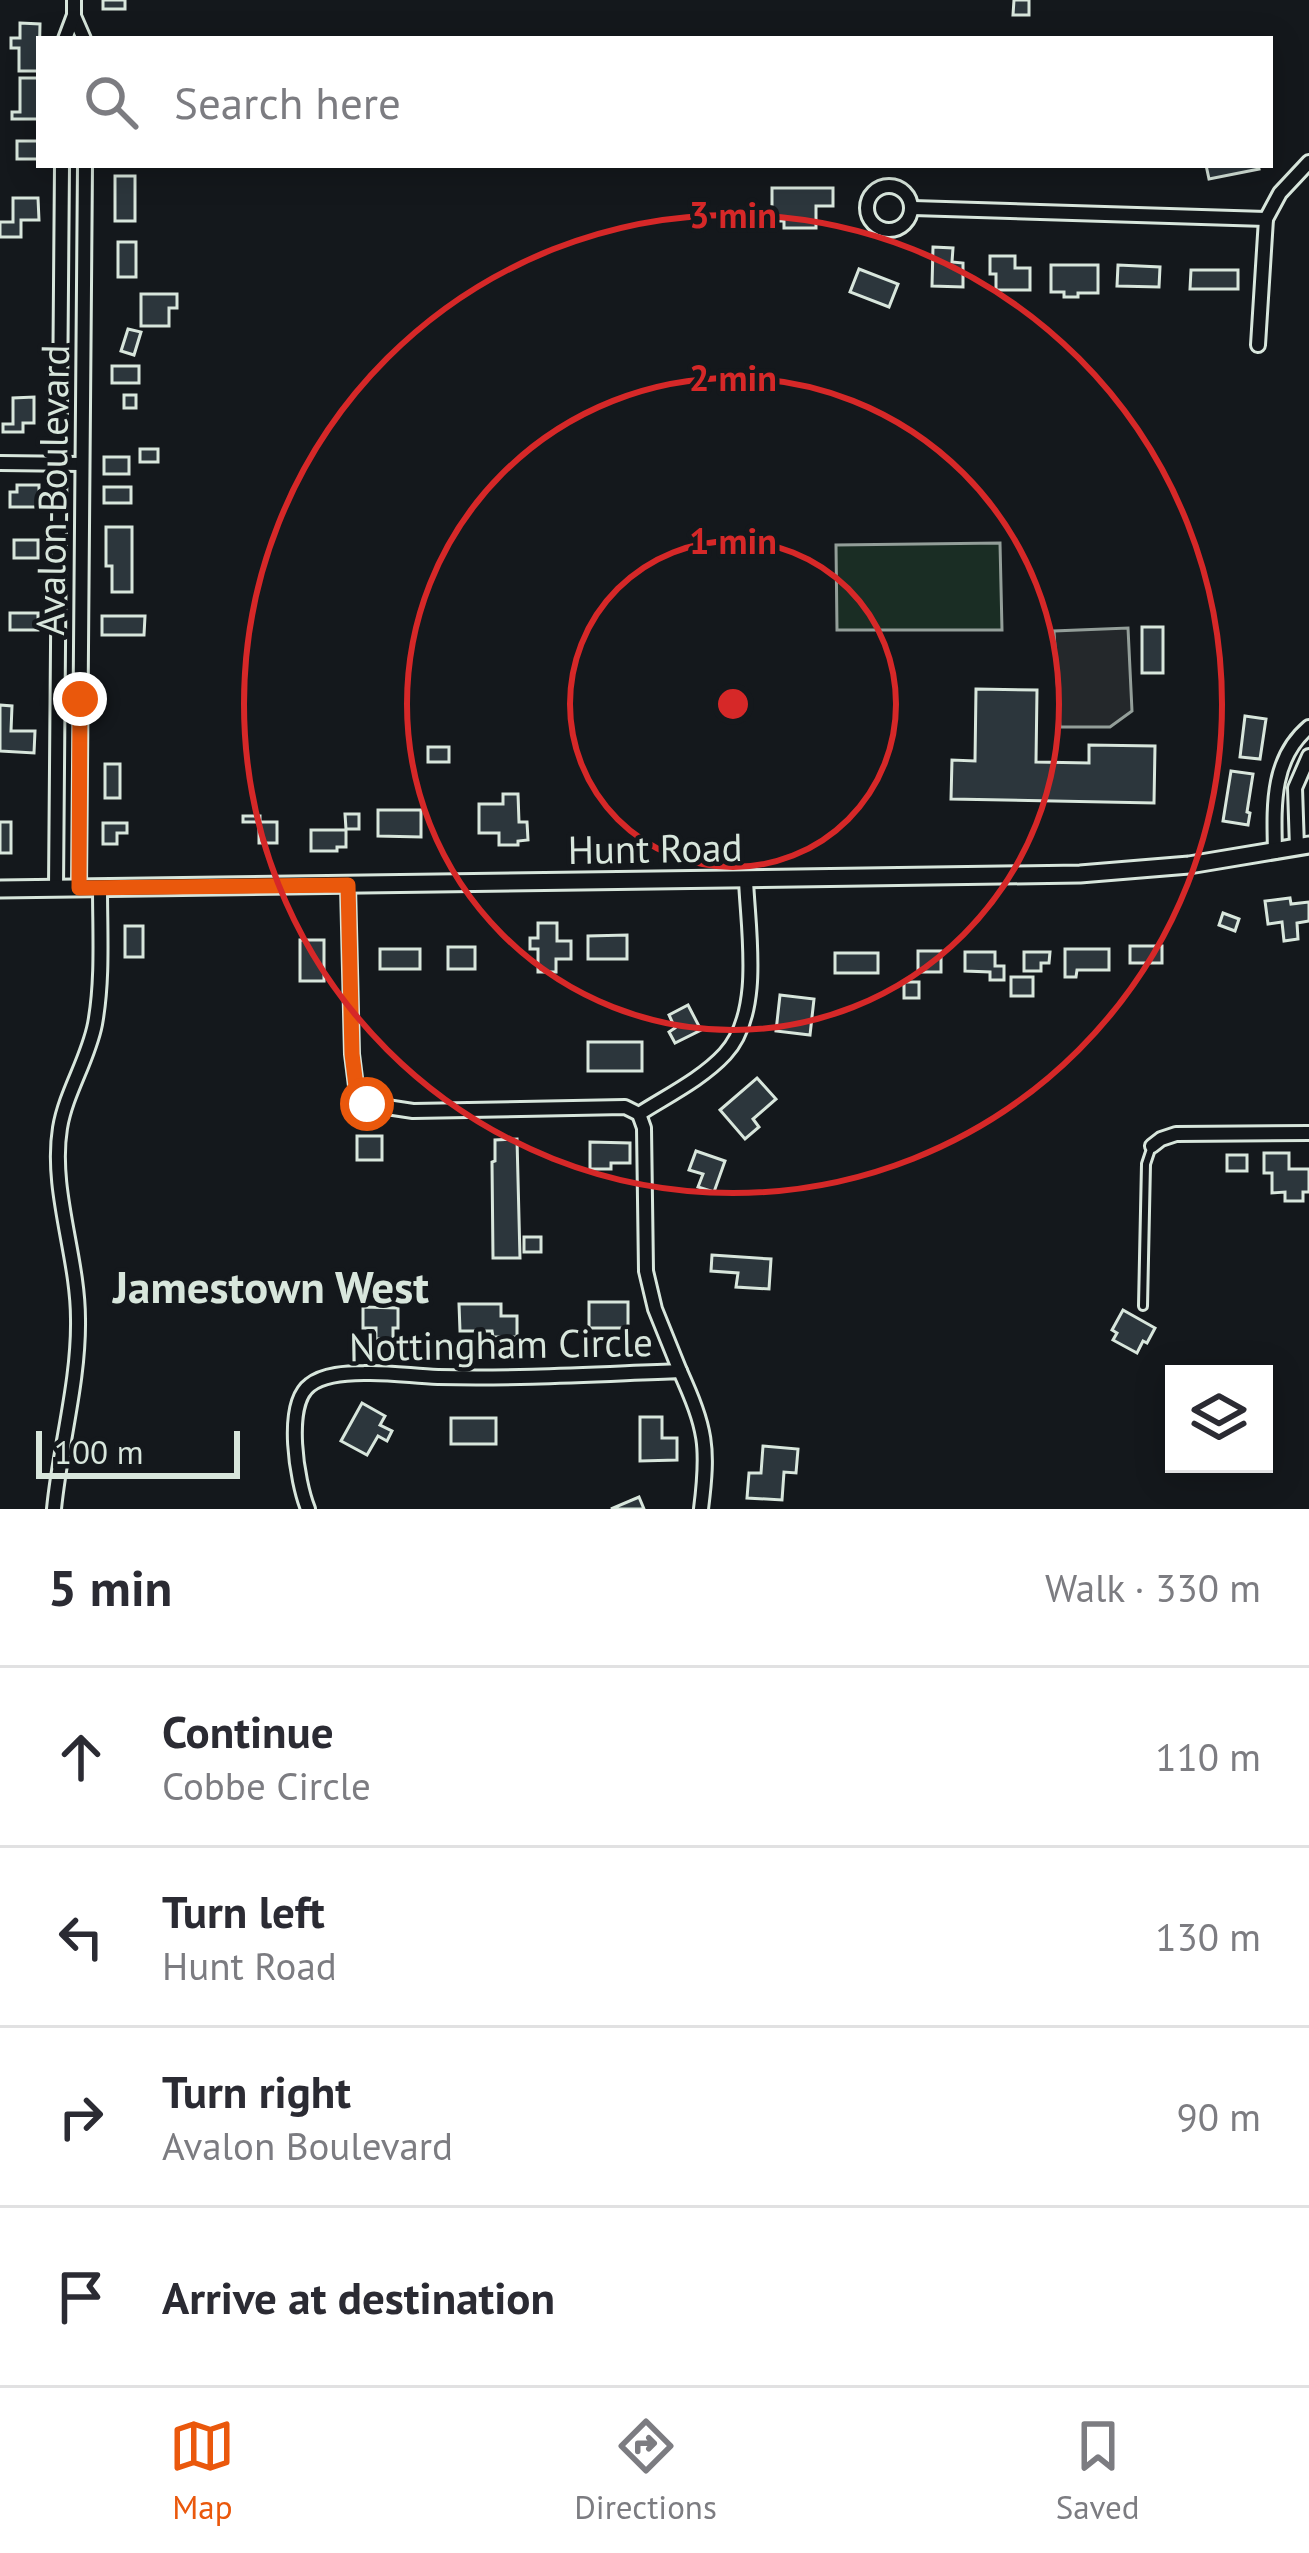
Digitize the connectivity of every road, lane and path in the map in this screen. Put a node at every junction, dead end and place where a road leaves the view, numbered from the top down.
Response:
1 (1309, 162) edge
2 (62, 168) edge
3 (85, 168) edge
4 (913, 208) dead end
5 (1265, 219) junction
6 (1258, 345) dead end
7 (0, 463) edge
8 (61, 464) junction
9 (81, 464) junction
10 (1309, 727) edge
11 (1309, 755) edge
12 (1303, 847) edge
13 (1275, 852) junction
14 (746, 880) junction
15 (348, 885) junction
16 (100, 887) junction
17 (56, 888) junction
18 (79, 888) junction
19 (0, 889) edge
20 (639, 1114) junction
21 (1309, 1133) edge
22 (1152, 1146) joint
23 (1143, 1306) dead end
24 (680, 1371) junction
25 (54, 1509) edge
26 (308, 1509) edge
27 (701, 1509) edge

1 - 5 street
2 - 8 street, Avalon Boulevard
3 - 9 street, Avalon Boulevard
4 - 5 street
5 - 6 street
7 - 8 street
8 - 9 street
8 - 17 street, Avalon Boulevard
9 - 18 street, Avalon Boulevard
10 - 13 street
11 - 12 street
12 - 13 street, Hunt Road
13 - 14 street, Hunt Road
14 - 15 street, Hunt Road
14 - 20 street
15 - 16 street, Hunt Road
15 - 20 street
16 - 18 street, Hunt Road
16 - 25 street
17 - 18 street, Hunt Road
17 - 19 street, Hunt Road
20 - 24 street, Nottingham Circle
21 - 22 street
22 - 23 lane
24 - 26 street, Nottingham Circle
24 - 27 street, Nottingham Circle

